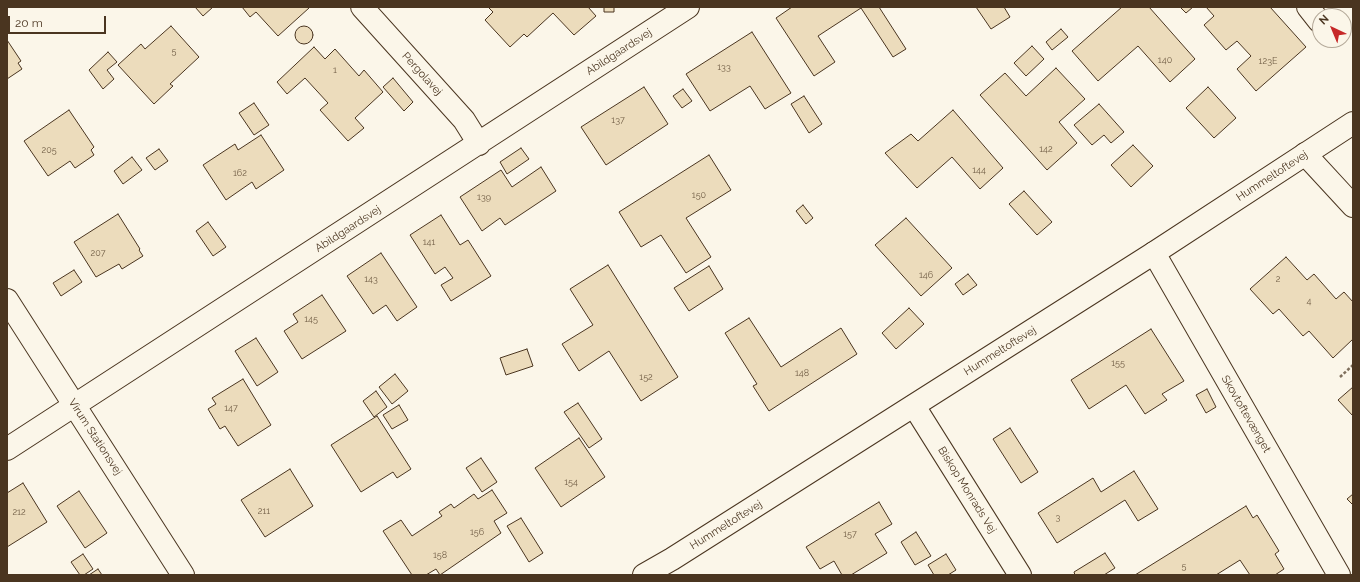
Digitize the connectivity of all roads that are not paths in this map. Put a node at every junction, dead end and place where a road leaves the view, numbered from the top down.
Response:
1 (362, 7) edge
2 (688, 7) edge
3 (1353, 123) edge
4 (479, 144) junction
5 (1305, 154) junction
6 (1353, 206) edge
7 (1154, 253) junction
8 (7, 300) edge
9 (75, 406) junction
10 (914, 406) junction
11 (7, 450) edge
12 (183, 575) edge
13 (644, 575) edge
14 (1020, 575) edge
15 (1339, 575) edge

1 - 4 street, Pergolavej
2 - 4 street, Abildgaardsvej
3 - 5 street, Hummeltoftevej
4 - 9 street, Abildgaardsvej
5 - 6 street
5 - 7 street, Hummeltoftevej
7 - 10 street, Hummeltoftevej
7 - 15 street, Skovtoftevænget
8 - 9 street, Virum Stationsvej
9 - 11 street, Abildgaardsvej
9 - 12 street, Virum Stationsvej
10 - 13 street, Hummeltoftevej
10 - 14 street, Biskop Monrads Vej

